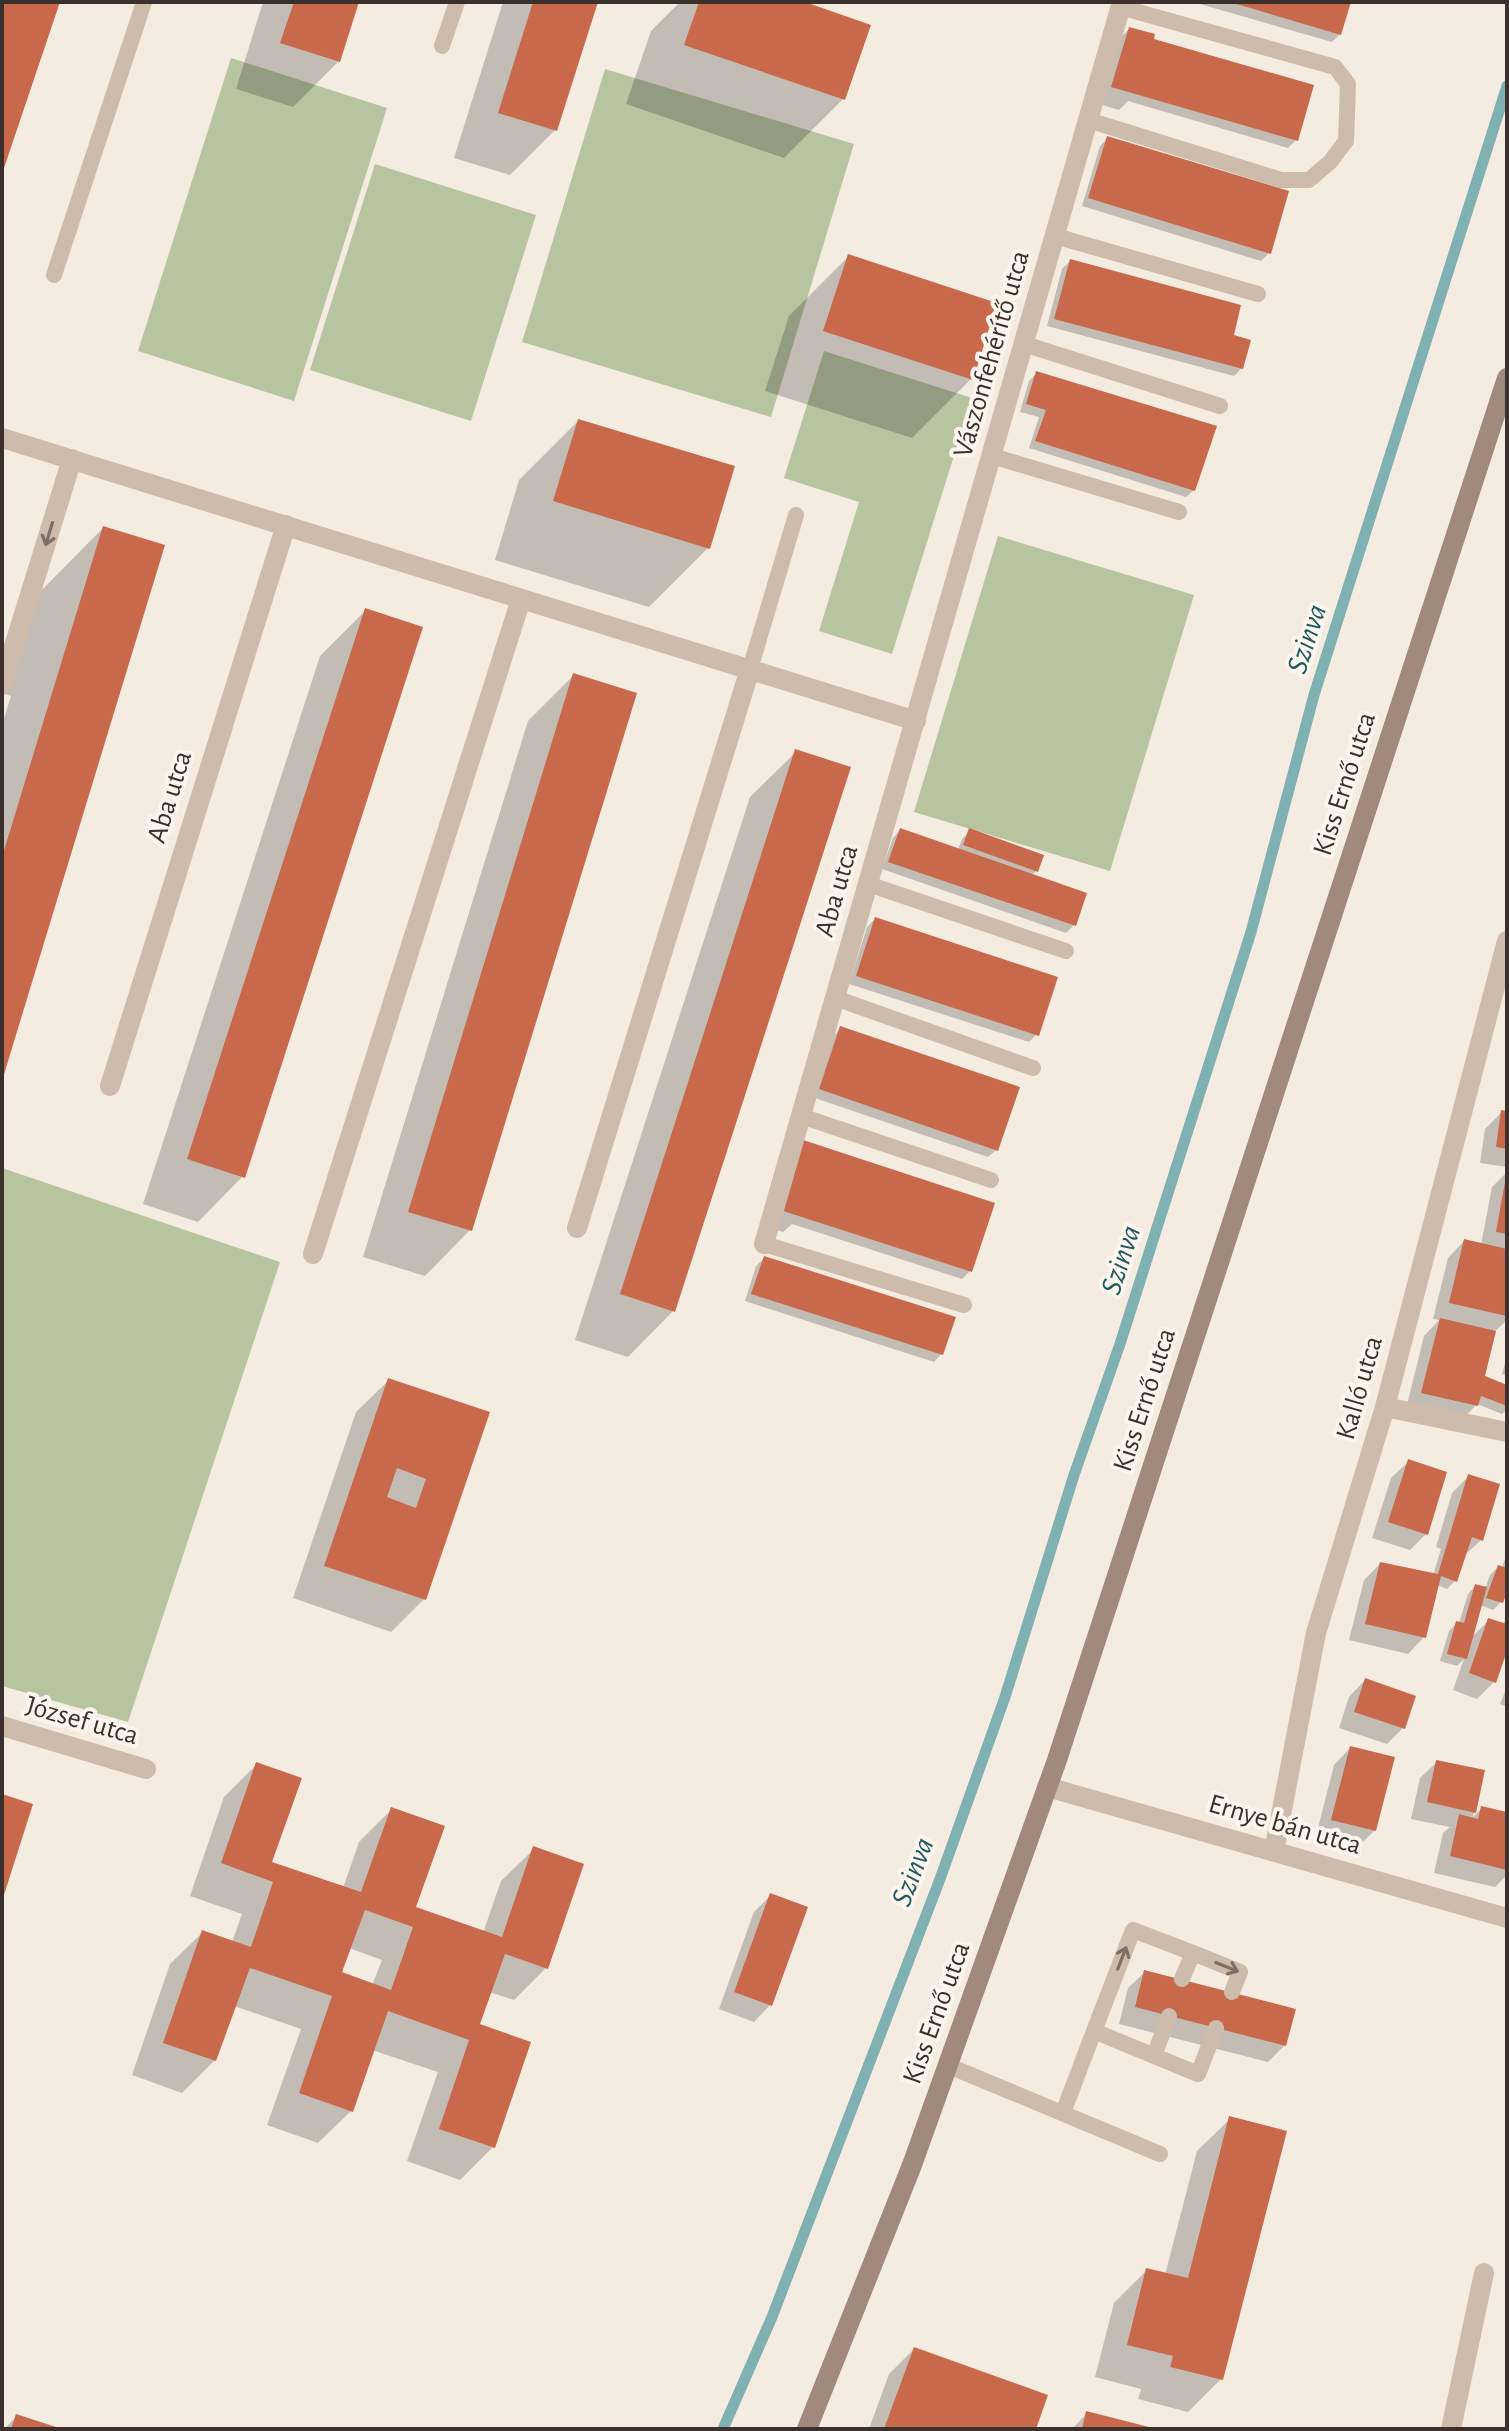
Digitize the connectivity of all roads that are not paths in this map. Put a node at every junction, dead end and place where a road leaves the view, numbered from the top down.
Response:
1 (144, 2) edge
2 (457, 2) edge
3 (1121, 5) edge
4 (442, 46) dead end
5 (1088, 120) junction
6 (1055, 236) junction
7 (54, 275) dead end
8 (1258, 294) dead end
9 (1024, 344) junction
10 (1507, 378) edge
11 (1220, 406) dead end
12 (2, 438) edge
13 (992, 456) junction
14 (72, 459) junction
15 (1179, 512) dead end
16 (796, 515) dead end
17 (286, 525) junction
18 (521, 599) junction
19 (750, 669) junction
20 (2, 685) edge
21 (916, 721) junction
22 (868, 884) junction
23 (1507, 941) edge
24 (1066, 951) dead end
25 (835, 998) junction
26 (1033, 1068) dead end
27 (110, 1086) dead end
28 (801, 1116) junction
29 (991, 1180) dead end
30 (577, 1228) dead end
31 (764, 1244) joint
32 (313, 1254) dead end
33 (964, 1305) dead end
34 (1385, 1407) junction
35 (1507, 1432) edge
36 (2, 1726) edge
37 (146, 1769) dead end
38 (1047, 1787) junction
39 (1274, 1851) junction
40 (1507, 1918) edge
41 (1193, 1953) junction
42 (1182, 1979) dead end
43 (1232, 1992) dead end
44 (1169, 2016) dead end
45 (1216, 2028) dead end
46 (1094, 2031) junction
47 (1154, 2056) junction
48 (949, 2066) junction
49 (1063, 2113) junction
50 (1160, 2154) dead end
51 (1484, 2273) dead end
52 (807, 2429) edge
53 (1451, 2429) edge

1 - 7 lane
2 - 4 lane
3 - 5 street, Vászonfehérítő utca
3 - 5 lane
5 - 6 street, Vászonfehérítő utca
6 - 8 lane
6 - 9 street, Vászonfehérítő utca
9 - 11 lane
9 - 13 street, Vászonfehérítő utca
10 - 38 street, Kiss Ernő utca
12 - 14 street
13 - 15 lane
13 - 21 street, Vászonfehérítő utca
14 - 17 street
14 -> 20 street
16 - 19 lane
17 - 18 street
17 - 27 street, Aba utca
18 - 19 street
18 - 32 street
19 - 21 street
19 - 30 street
21 - 22 street, Aba utca
22 - 24 lane
22 - 25 street, Aba utca
23 - 34 street, Kalló utca
25 - 26 lane
25 - 28 street, Aba utca
28 - 29 lane
28 - 31 street, Aba utca
31 - 33 lane
34 - 35 street
34 - 39 street, Kalló utca
36 - 37 street, József utca
38 - 39 street, Ernye bán utca
38 - 48 street, Kiss Ernő utca
39 - 40 street, Ernye bán utca
41 - 42 lane
41 -> 43 lane
46 -> 41 lane
44 - 47 lane
45 - 47 lane
46 - 47 lane
46 - 49 lane
48 - 49 lane
48 - 52 street, Kiss Ernő utca
49 - 50 lane
51 - 53 street

